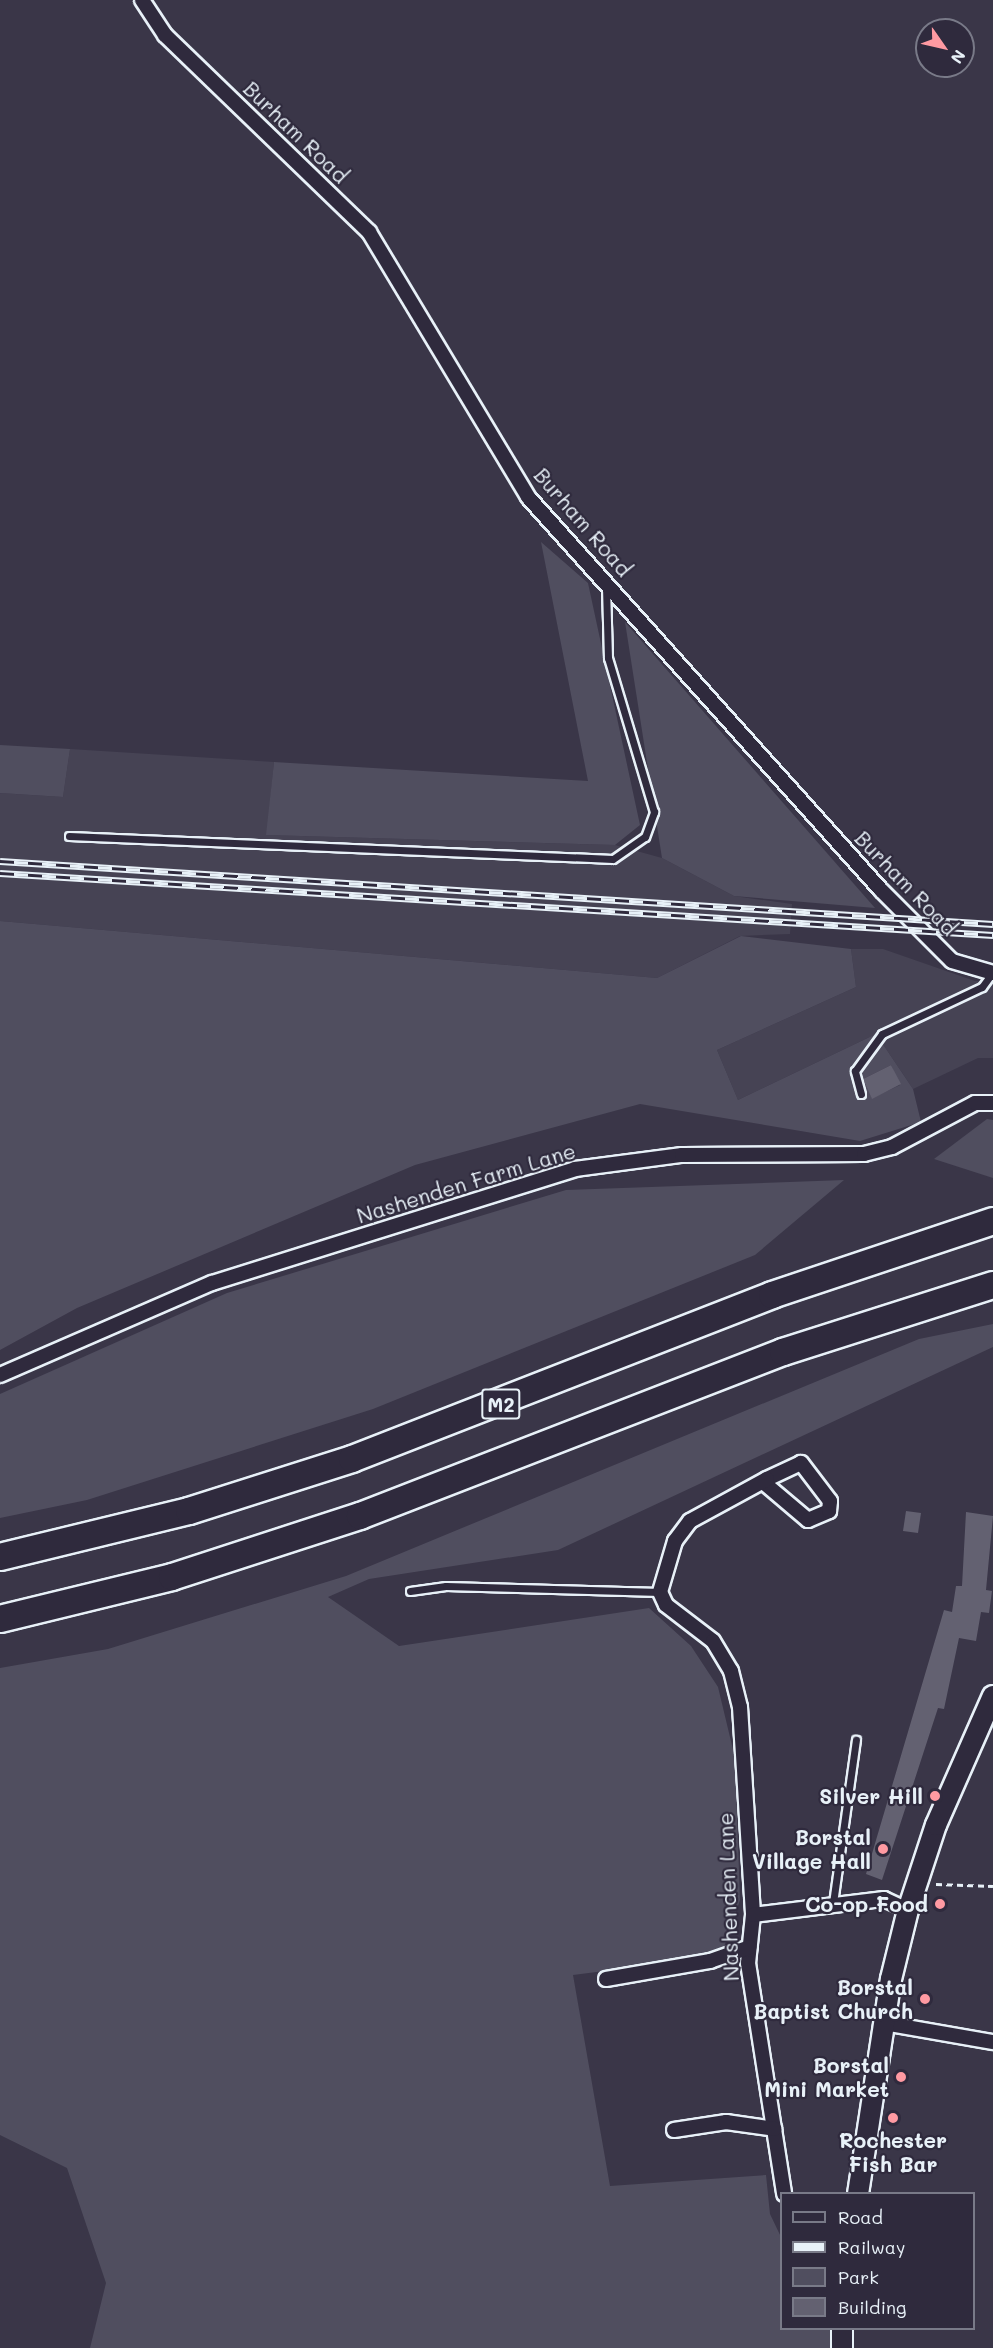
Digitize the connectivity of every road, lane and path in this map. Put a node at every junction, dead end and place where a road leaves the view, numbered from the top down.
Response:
1 (142, 0) edge
2 (606, 580) junction
3 (69, 836) dead end
4 (993, 973) edge
5 (861, 1094) dead end
6 (993, 1103) edge
7 (993, 1221) edge
8 (993, 1285) edge
9 (0, 1375) edge
10 (763, 1482) junction
11 (0, 1557) edge
12 (410, 1591) dead end
13 (660, 1592) junction
14 (0, 1619) edge
15 (993, 1696) edge
16 (988, 1718) edge
17 (856, 1740) dead end
18 (934, 1876) dead end
19 (993, 1886) edge
20 (833, 1903) junction
21 (909, 1910) junction
22 (753, 1915) junction
23 (750, 1947) junction
24 (606, 1979) dead end
25 (884, 2023) junction
26 (993, 2042) edge
27 (775, 2129) junction
28 (674, 2130) dead end
29 (784, 2192) edge
30 (858, 2192) edge
31 (842, 2330) edge
32 (842, 2348) edge

1 - 2 street, Burham Road
2 - 3 lane
2 - 4 street, Burham Road
4 - 5 lane
6 - 9 street, Nashenden Farm Lane
7 - 11 highway, M2
8 - 14 highway, M2
10 - 10 street
10 - 13 street
12 - 13 lane
13 - 22 street, Nashenden Lane
15 - 16 street
16 - 21 street
17 - 20 lane
18 - 19 path
20 - 21 street
20 - 22 street
21 - 25 street
22 - 23 street, Nashenden Lane
23 - 24 street
23 - 27 street, Nashenden Lane
25 - 26 street
25 - 30 street
27 - 28 street
27 - 29 street, Nashenden Lane
31 - 32 street

